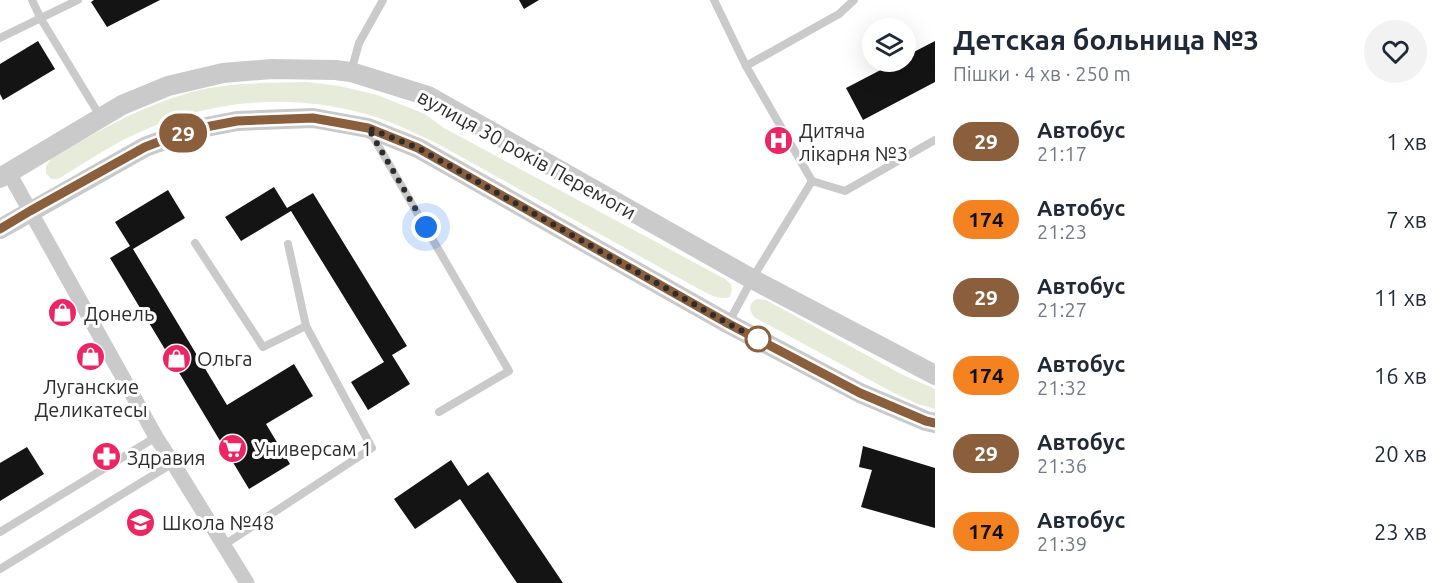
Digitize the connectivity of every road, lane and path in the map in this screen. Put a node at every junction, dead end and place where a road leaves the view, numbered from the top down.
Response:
1 (32, 0) edge
2 (78, 0) edge
3 (383, 0) edge
4 (714, 0) edge
5 (854, 0) edge
6 (41, 19) junction
7 (0, 38) edge
8 (746, 66) junction
9 (351, 72) junction
10 (101, 118) junction
11 (368, 128) junction
12 (935, 140) edge
13 (4, 175) edge
14 (812, 181) junction
15 (30, 211) junction
16 (0, 229) edge
17 (195, 243) dead end
18 (288, 244) dead end
19 (752, 279) junction
20 (729, 324) junction
21 (306, 326) junction
22 (935, 375) edge
23 (439, 412) dead end
24 (935, 423) edge
25 (156, 437) junction
26 (173, 463) junction
27 (0, 532) edge
28 (224, 545) junction
29 (0, 569) edge
30 (248, 583) edge

1 - 6 lane
2 - 6 lane
3 - 9 lane
4 - 8 lane
5 - 8 lane
6 - 7 lane
6 - 10 lane
8 - 14 lane
9 - 10 street, вулиця 30 років Перемоги
9 - 19 street, вулиця 30 років Перемоги
10 - 13 street, вулиця 30 років Перемоги
11 - 15 street
11 - 20 street
11 - 23 lane
12 - 14 lane
13 - 15 street
14 - 19 lane
15 - 16 street
15 - 25 street
17 - 21 lane
18 - 21 lane
19 - 20 lane
19 - 22 street, вулиця 30 років Перемоги
20 - 24 street
21 - 28 lane
25 - 26 street
25 - 27 lane
26 - 28 street
26 - 29 lane
28 - 30 street

